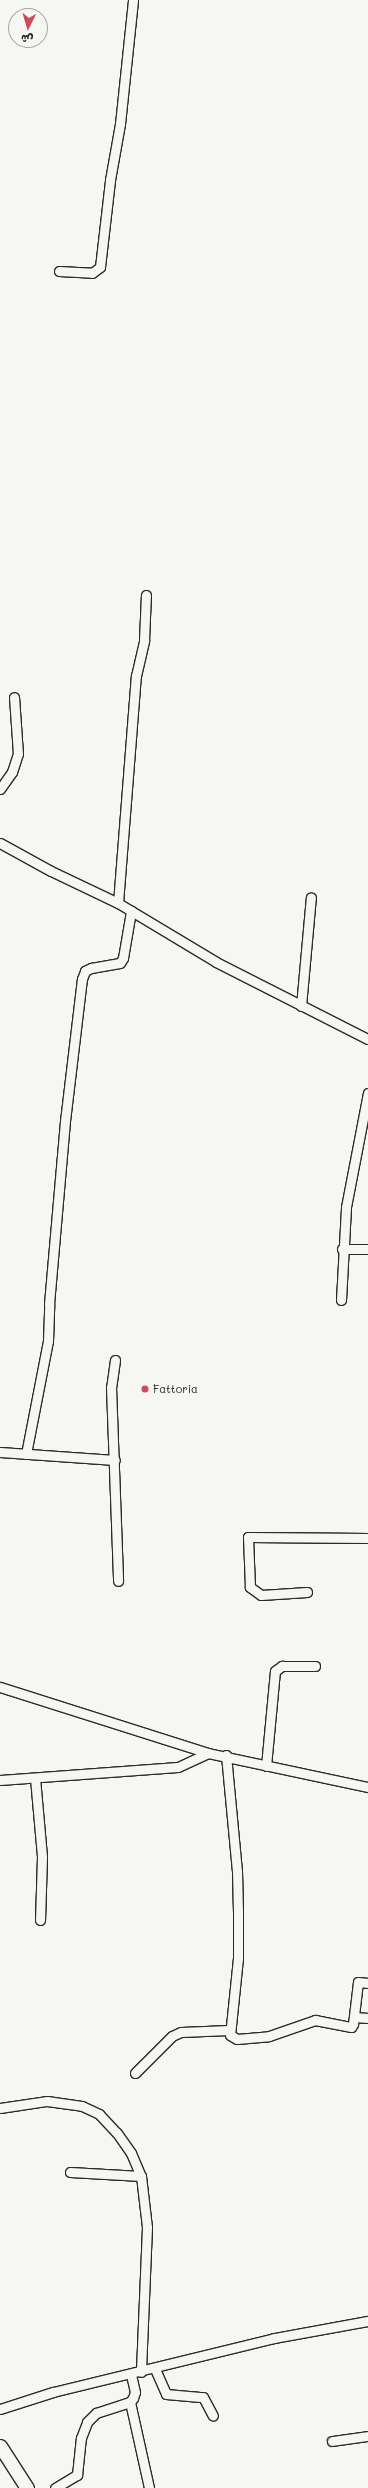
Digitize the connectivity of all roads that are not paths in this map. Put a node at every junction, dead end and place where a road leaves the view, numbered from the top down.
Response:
1 (133, 0) edge
2 (59, 271) dead end
3 (146, 594) dead end
4 (14, 697) dead end
5 (0, 789) edge
6 (0, 843) edge
7 (311, 897) dead end
8 (118, 903) junction
9 (132, 911) junction
10 (301, 1006) junction
11 (368, 1039) edge
12 (368, 1093) edge
13 (365, 1121) edge
14 (342, 1249) junction
15 (368, 1249) edge
16 (341, 1300) dead end
17 (115, 1360) dead end
18 (0, 1452) edge
19 (26, 1454) junction
20 (115, 1460) junction
21 (368, 1538) edge
22 (118, 1581) dead end
23 (307, 1592) dead end
24 (315, 1666) dead end
25 (0, 1687) edge
26 (208, 1752) junction
27 (226, 1755) junction
28 (266, 1766) junction
29 (35, 1778) junction
30 (0, 1780) edge
31 (368, 1787) edge
32 (40, 1920) dead end
33 (368, 1983) edge
34 (354, 2017) junction
35 (368, 2018) edge
36 (229, 2030) junction
37 (135, 2073) dead end
38 (0, 2108) edge
39 (70, 2172) dead end
40 (141, 2176) junction
41 (368, 2321) edge
42 (155, 2369) junction
43 (141, 2372) junction
44 (131, 2375) junction
45 (130, 2402) junction
46 (0, 2409) edge
47 (213, 2416) dead end
48 (368, 2436) edge
49 (332, 2441) dead end
50 (0, 2446) edge
51 (27, 2488) edge
52 (54, 2488) edge
53 (149, 2488) edge

1 - 2 street
3 - 8 street
4 - 5 street
6 - 8 street
7 - 10 street
8 - 9 street
9 - 10 street
9 - 19 street
10 - 11 street
12 - 13 street
13 - 14 street
14 - 15 street
14 - 16 street
17 - 20 street
18 - 19 street
19 - 20 street
20 - 22 street
21 - 23 street
24 - 28 street
25 - 26 street
26 - 27 street
26 - 29 street
27 - 28 street
27 - 36 street
28 - 31 street
29 - 30 street
29 - 32 street
33 - 34 street
34 - 35 street
34 - 36 street
36 - 37 street
38 - 40 street
39 - 40 street
40 - 43 street
41 - 42 street
42 - 43 street
42 - 47 street
43 - 44 street
44 - 45 street
44 - 46 street
45 - 52 street
45 - 53 street
48 - 49 street
50 - 51 street

